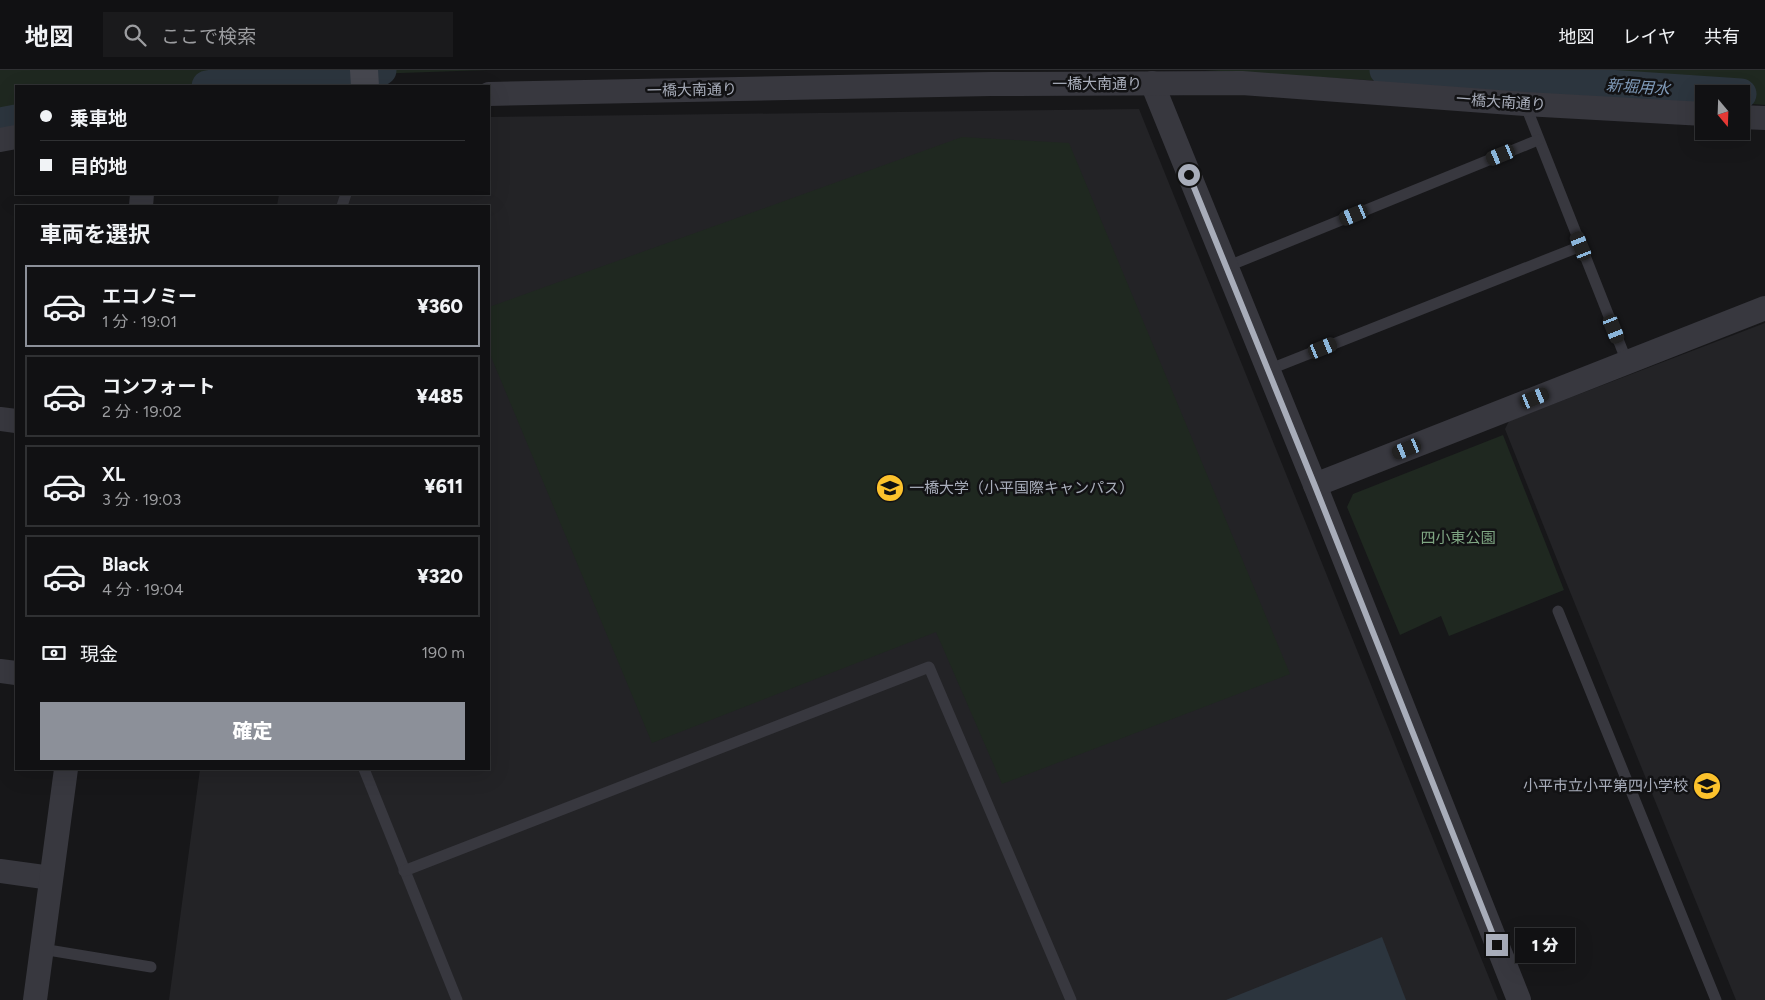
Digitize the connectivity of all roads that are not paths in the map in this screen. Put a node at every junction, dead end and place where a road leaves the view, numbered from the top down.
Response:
1 (1152, 83) junction
2 (490, 94) edge
3 (1525, 104) junction
4 (1695, 113) edge
5 (1750, 117) edge
6 (1765, 118) edge
7 (15, 137) edge
8 (0, 140) edge
9 (1538, 140) junction
10 (1581, 246) junction
11 (1226, 267) junction
12 (1765, 308) edge
13 (1627, 362) junction
14 (1268, 370) junction
15 (0, 419) edge
16 (15, 421) edge
17 (1315, 486) junction
18 (1558, 611) dead end
19 (0, 671) edge
20 (15, 673) edge
21 (66, 770) edge
22 (364, 770) edge
23 (0, 871) edge
24 (404, 871) junction
25 (51, 878) junction
26 (42, 950) junction
27 (151, 967) dead end
28 (35, 1000) edge
29 (457, 1000) edge
30 (1071, 1000) edge
31 (1519, 1000) edge
32 (1716, 1000) edge

1 - 2 street, 一橋大南通り
1 - 3 street, 一橋大南通り
1 - 11 street
3 - 4 street, 一橋大南通り
3 - 9 lane
5 - 6 street
7 - 8 street
9 - 10 lane
9 - 11 lane
10 - 13 lane
10 - 14 lane
11 - 14 street
12 - 13 street
13 - 17 street
14 - 17 street
15 - 16 street
17 - 31 street
18 - 32 lane
19 - 20 street
21 - 25 street
22 - 24 lane
23 - 25 street
24 - 29 lane
24 - 30 lane
25 - 26 street
26 - 27 lane
26 - 28 street

